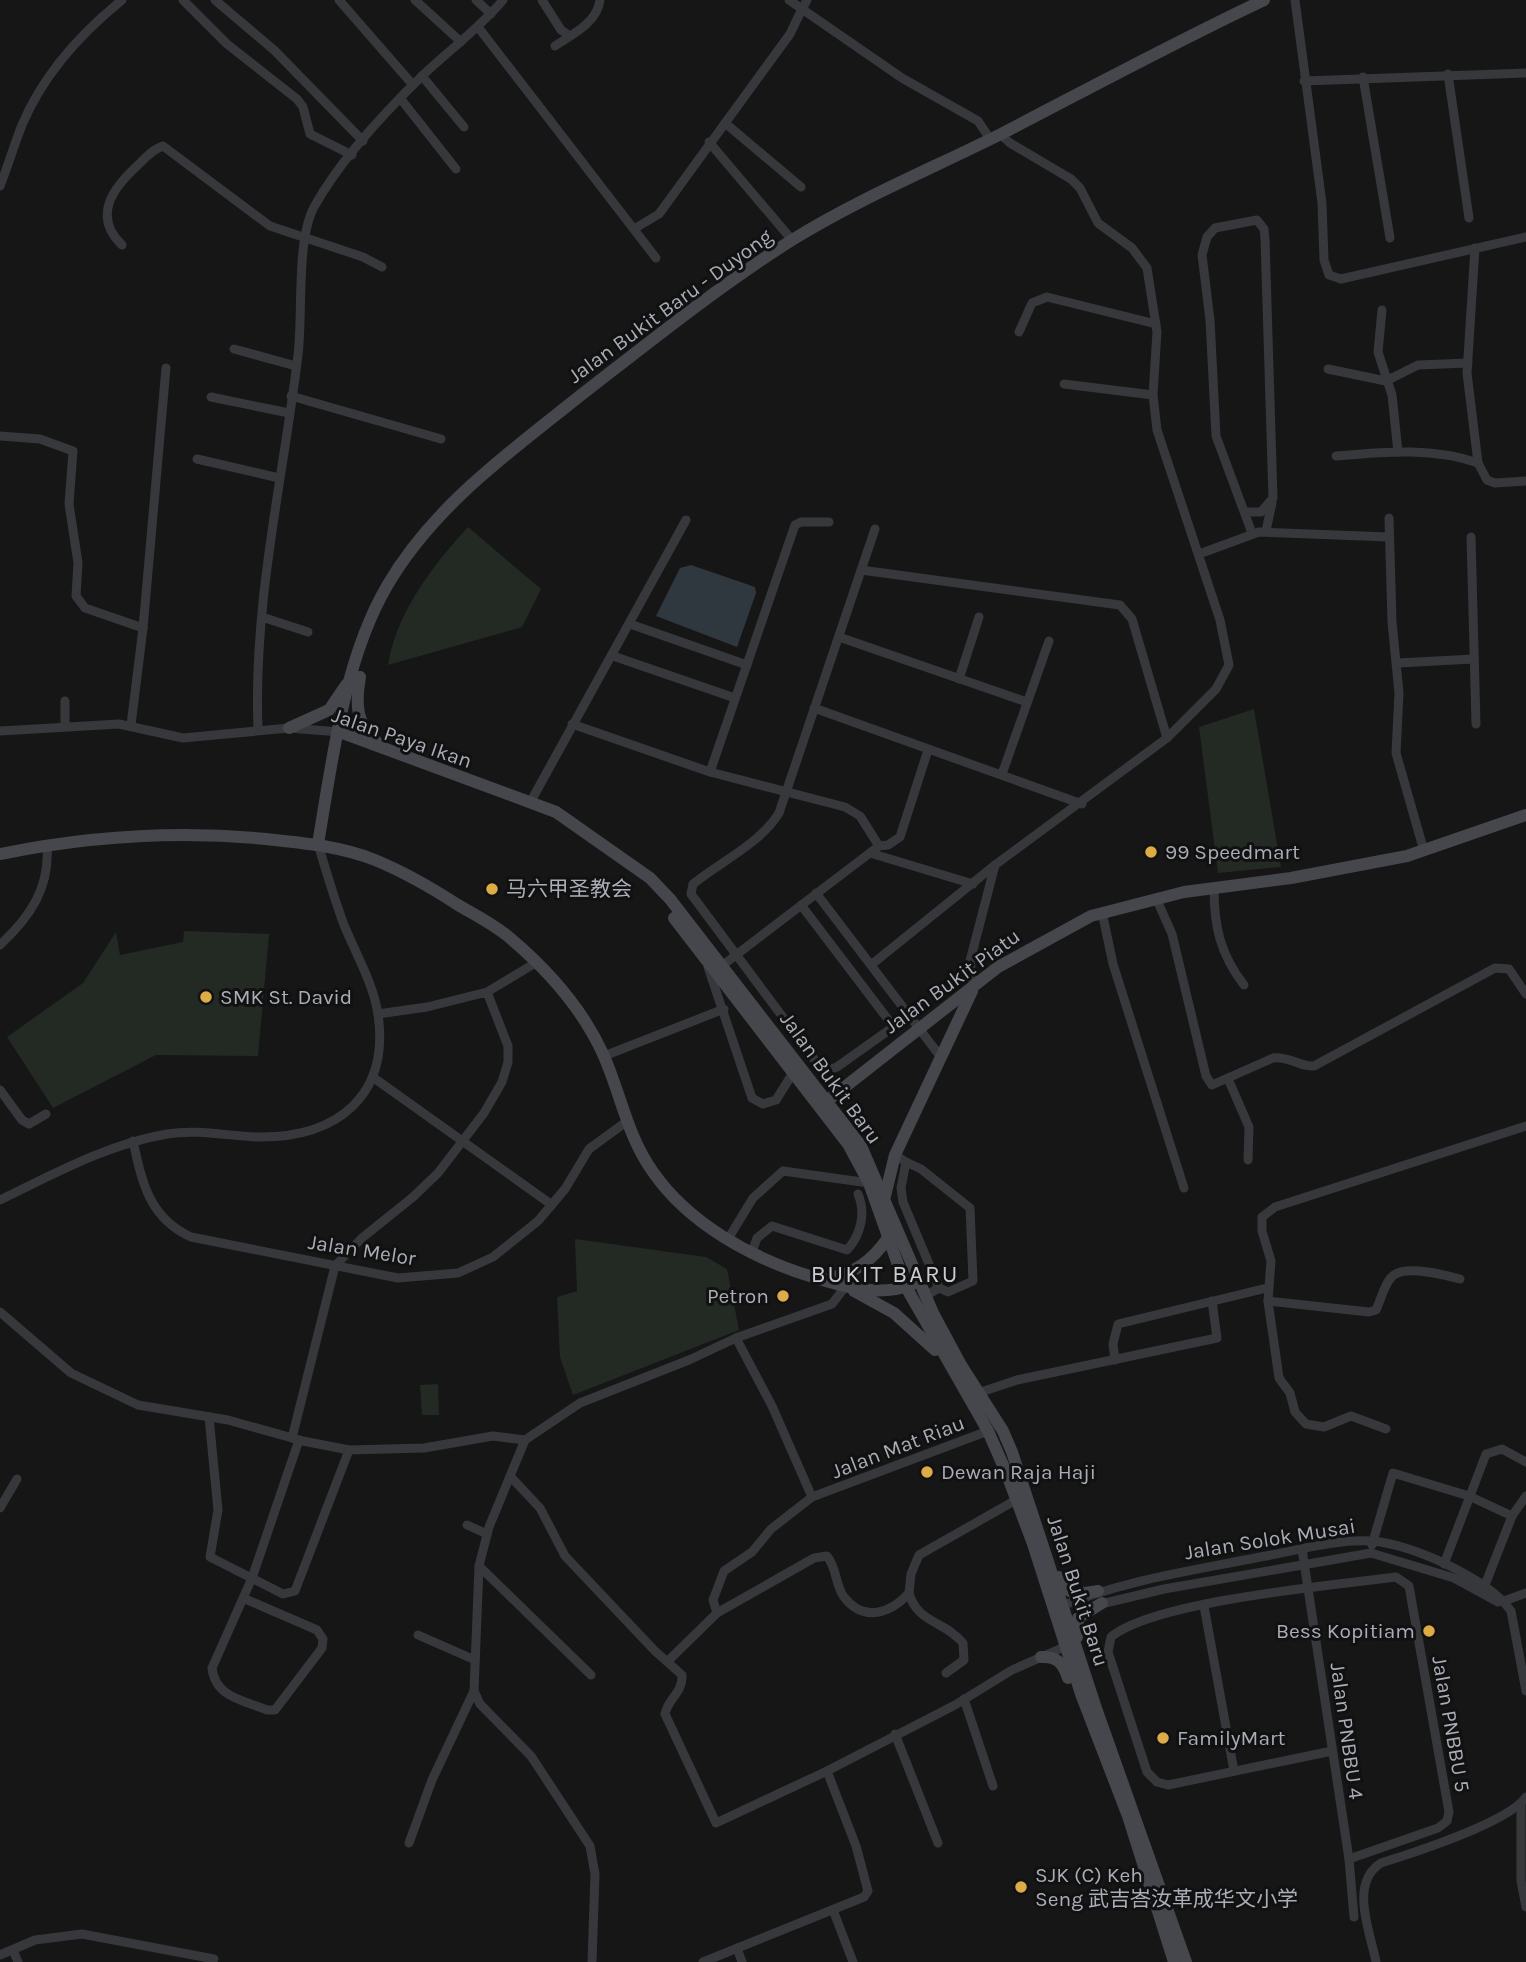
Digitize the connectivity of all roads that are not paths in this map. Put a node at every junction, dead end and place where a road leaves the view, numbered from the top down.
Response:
1 (122, 0) edge
2 (183, 0) edge
3 (215, 0) edge
4 (339, 0) edge
5 (415, 0) edge
6 (476, 0) edge
7 (503, 0) edge
8 (542, 0) edge
9 (600, 0) edge
10 (789, 0) edge
11 (1264, 0) edge
12 (1295, 0) edge
13 (805, 5) edge
14 (491, 14) junction
15 (478, 27) junction
16 (570, 36) junction
17 (461, 42) junction
18 (555, 46) dead end
19 (1448, 74) junction
20 (1526, 74) edge
21 (422, 76) junction
22 (1363, 77) junction
23 (1304, 81) junction
24 (413, 85) junction
25 (400, 98) junction
26 (724, 122) junction
27 (464, 127) dead end
28 (995, 136) junction
29 (363, 141) junction
30 (709, 142) junction
31 (352, 155) junction
32 (456, 169) dead end
33 (0, 186) edge
34 (801, 187) dead end
35 (1469, 218) dead end
36 (634, 229) junction
37 (1526, 237) edge
38 (1390, 239) dead end
39 (305, 240) junction
40 (792, 240) junction
41 (122, 245) dead end
42 (1475, 248) junction
43 (656, 258) dead end
44 (382, 267) dead end
45 (1382, 310) dead end
46 (1156, 324) junction
47 (1019, 332) dead end
48 (234, 349) dead end
49 (1468, 363) junction
50 (296, 366) junction
51 (166, 368) dead end
52 (1328, 369) dead end
53 (1386, 381) junction
54 (1064, 384) dead end
55 (1153, 395) junction
56 (292, 396) junction
57 (211, 397) dead end
58 (289, 412) junction
59 (0, 436) edge
60 (441, 439) dead end
61 (1398, 452) junction
62 (1336, 456) dead end
63 (197, 459) dead end
64 (1478, 463) junction
65 (279, 478) junction
66 (1526, 481) edge
67 (1273, 498) junction
68 (1246, 512) junction
69 (1389, 518) dead end
70 (686, 520) dead end
71 (829, 522) dead end
72 (875, 529) dead end
73 (1266, 531) junction
74 (1252, 533) junction
75 (1389, 537) junction
76 (1471, 537) dead end
77 (1199, 554) junction
78 (861, 570) junction
79 (262, 617) junction
80 (979, 617) dead end
81 (369, 622) junction
82 (630, 624) junction
83 (143, 628) junction
84 (308, 632) dead end
85 (839, 636) junction
86 (1049, 641) dead end
87 (613, 656) junction
88 (1474, 659) junction
89 (1398, 663) junction
90 (747, 665) junction
91 (353, 673) junction
92 (959, 679) junction
93 (735, 698) junction
94 (65, 701) dead end
95 (1027, 702) junction
96 (814, 708) junction
97 (572, 724) junction
98 (1476, 724) dead end
99 (131, 725) junction
100 (65, 726) junction
101 (289, 728) junction
102 (258, 729) junction
103 (0, 731) edge
104 (340, 733) junction
105 (1167, 738) junction
106 (928, 750) junction
107 (391, 754) junction
108 (710, 772) junction
109 (1002, 774) junction
110 (785, 794) junction
111 (531, 801) junction
112 (1082, 804) junction
113 (1526, 815) edge
114 (318, 844) junction
115 (47, 846) junction
116 (879, 846) junction
117 (610, 848) junction
118 (1424, 851) junction
119 (870, 853) junction
120 (0, 854) edge
121 (995, 865) junction
122 (972, 884) junction
123 (1214, 888) junction
124 (816, 893) junction
125 (1156, 898) junction
126 (801, 905) junction
127 (1102, 912) junction
128 (0, 945) edge
129 (736, 954) junction
130 (705, 958) junction
131 (537, 962) junction
132 (871, 965) junction
133 (719, 968) junction
134 (1244, 985) dead end
135 (974, 988) junction
136 (488, 992) junction
137 (1526, 994) edge
138 (724, 1009) junction
139 (378, 1014) junction
140 (910, 1015) junction
141 (893, 1026) junction
142 (919, 1026) junction
143 (604, 1056) junction
144 (940, 1056) junction
145 (797, 1068) junction
146 (374, 1078) junction
147 (1229, 1081) junction
148 (0, 1090) edge
149 (824, 1103) junction
150 (46, 1114) dead end
151 (626, 1122) junction
152 (1526, 1126) edge
153 (133, 1141) junction
154 (462, 1141) junction
155 (900, 1159) junction
156 (1248, 1160) dead end
157 (869, 1183) junction
158 (1184, 1188) dead end
159 (858, 1194) dead end
160 (0, 1200) edge
161 (886, 1202) junction
162 (552, 1205) junction
163 (888, 1238) junction
164 (728, 1239) junction
165 (752, 1252) junction
166 (335, 1266) junction
167 (1460, 1279) dead end
168 (821, 1280) junction
169 (912, 1284) junction
170 (845, 1287) junction
171 (1267, 1288) junction
172 (939, 1289) junction
173 (925, 1296) junction
174 (1212, 1301) junction
175 (1268, 1301) junction
176 (0, 1312) edge
177 (736, 1338) junction
178 (1115, 1360) junction
179 (954, 1375) junction
180 (973, 1395) junction
181 (209, 1417) junction
182 (1386, 1429) dead end
183 (988, 1431) junction
184 (295, 1439) junction
185 (525, 1440) junction
186 (349, 1450) junction
187 (1526, 1462) edge
188 (510, 1476) junction
189 (17, 1479) dead end
190 (1022, 1482) junction
191 (1469, 1496) junction
192 (1526, 1496) edge
193 (817, 1497) junction
194 (1016, 1500) junction
195 (0, 1508) edge
196 (1512, 1516) junction
197 (467, 1525) dead end
198 (487, 1534) junction
199 (1373, 1541) junction
200 (1302, 1549) junction
201 (1371, 1553) junction
202 (1304, 1563) junction
203 (1444, 1564) junction
204 (478, 1566) junction
205 (252, 1578) junction
206 (1485, 1585) junction
207 (1309, 1589) junction
208 (909, 1593) junction
209 (1526, 1593) edge
210 (1100, 1597) junction
211 (243, 1598) junction
212 (1504, 1601) junction
213 (1205, 1606) junction
214 (1511, 1611) junction
215 (716, 1613) junction
216 (1059, 1613) junction
217 (418, 1635) dead end
218 (1070, 1645) junction
219 (1522, 1656) edge
220 (1041, 1657) junction
221 (475, 1660) junction
222 (668, 1661) junction
223 (946, 1674) dead end
224 (591, 1675) dead end
225 (474, 1691) junction
226 (1526, 1691) edge
227 (964, 1699) junction
228 (895, 1734) junction
229 (1110, 1742) junction
230 (1332, 1751) junction
231 (1107, 1764) junction
232 (827, 1771) junction
233 (1234, 1771) junction
234 (993, 1786) dead end
235 (1524, 1801) edge
236 (409, 1843) dead end
237 (938, 1843) dead end
238 (1349, 1859) junction
239 (1526, 1907) edge
240 (833, 1910) junction
241 (1354, 1917) dead end
242 (737, 1948) junction
243 (13, 1950) junction
244 (1, 1952) edge
245 (214, 1959) dead end
246 (18, 1962) edge
247 (592, 1962) edge
248 (703, 1962) edge
249 (742, 1962) edge
250 (853, 1962) edge
251 (1174, 1962) edge
252 (1186, 1962) edge
253 (1376, 1962) edge

1 - 33 street
2 - 31 street
3 - 29 street
4 - 24 street
5 - 17 street
6 - 14 street
7 - 14 street
8 - 16 street
9 - 16 street
10 - 13 street
11 - 28 main road, Jalan Bukit Baru - Duyong
12 - 23 street
13 - 26 street
13 - 28 street
14 - 15 street
15 - 17 street
15 - 36 street
16 - 18 street
17 - 21 street
19 - 20 street
19 - 22 street
19 - 35 street
21 - 24 street
21 - 27 street
22 - 23 street
22 - 38 street
23 - 42 street
24 - 25 street
25 - 29 street
25 - 32 street
26 - 30 street
26 - 34 street
28 - 40 main road, Jalan Bukit Baru - Duyong
28 - 46 street
29 - 31 street
30 - 36 street
30 - 40 street
31 - 39 street
36 - 43 street
37 - 42 street
39 - 41 street
39 - 44 street
39 - 50 street
40 - 81 main road, Jalan Bukit Baru - Duyong
42 - 49 street
45 - 53 street
46 - 47 street
46 - 55 street
48 - 50 street
49 - 53 street
49 - 64 street
50 - 56 street
51 - 83 street
52 - 53 street
53 - 61 street
54 - 55 street
55 - 77 street
56 - 58 street
56 - 60 street
57 - 58 street
58 - 65 street
59 - 83 street
61 - 62 street
61 - 64 street
63 - 65 street
64 - 66 street
65 - 79 street
67 - 68 street
67 - 68 street
67 - 73 street
68 - 74 street
69 - 75 street
70 - 82 street
71 - 90 street
72 - 78 street
73 - 74 street
73 - 75 street
74 - 77 street
75 - 89 street
76 - 88 street
77 - 105 street
78 - 85 street
78 - 105 street
79 - 84 street
79 - 102 street
80 - 92 street
81 - 91 main road, Jalan Bukit Baru - Duyong
81 - 107 main road
82 - 87 street
82 - 90 street
83 - 99 street
85 - 92 street
85 - 96 street
86 - 95 street
87 - 93 street
87 - 97 street
88 - 89 street
88 - 98 street
89 - 118 street
90 - 93 street
91 - 101 main road
91 - 104 main road, Jalan Bukit Baru - Duyong
92 - 95 street
93 - 108 street
94 - 100 street
95 - 109 street
96 - 106 street
96 - 110 street
97 - 108 street
97 - 111 street
99 - 100 street, Jalan Paya Ikan
99 - 102 street, Jalan Paya Ikan
100 - 103 street, Jalan Paya Ikan
101 - 102 street, Jalan Paya Ikan
101 - 104 street, Jalan Paya Ikan
104 - 107 main road, Jalan Paya Ikan
104 - 114 main road, Jalan Bukit Baru - Duyong
105 - 112 street
106 - 109 street
106 - 116 street
107 - 111 main road, Jalan Paya Ikan
108 - 110 street
109 - 112 street
110 - 116 street
110 - 129 street
111 - 117 main road, Jalan Paya Ikan
112 - 121 street
113 - 118 main road, Jalan Bukit Piatu
114 - 115 main road
114 - 131 main road
114 - 139 street
115 - 120 main road
115 - 128 street
116 - 119 street
117 - 130 main road, Jalan Paya Ikan
117 - 133 main road, Jalan Paya Ikan
118 - 123 main road, Jalan Bukit Piatu
119 - 122 street
119 - 124 street
121 - 122 street
121 - 135 street
122 - 132 street
123 - 125 main road, Jalan Bukit Piatu
123 - 134 street
124 - 126 street
124 - 132 street
125 - 127 main road, Jalan Bukit Piatu
125 - 147 street
126 - 129 street
126 - 141 street
127 - 135 main road, Jalan Bukit Piatu
127 - 158 street
129 - 133 street
129 - 141 street
130 - 133 main road, Jalan Paya Ikan
130 - 138 street
131 - 136 street
131 - 143 main road
132 - 140 street
133 - 145 main road, Jalan Bukit Baru
135 - 142 main road, Jalan Bukit Piatu
135 - 144 main road
136 - 139 street
136 - 154 street
137 - 147 street
138 - 143 street
138 - 145 street
139 - 146 street
140 - 141 street
140 - 142 street
142 - 144 street
142 - 149 main road, Jalan Bukit Piatu
143 - 151 main road
144 - 155 main road
145 - 149 main road, Jalan Bukit Baru
146 - 153 street
146 - 154 street
147 - 156 street
148 - 150 street
149 - 157 main road, Jalan Bukit Baru
149 - 161 main road, Jalan Bukit Baru
151 - 162 street, Jalan Melor
151 - 164 main road
152 - 171 street
153 - 160 street
153 - 166 street, Jalan Melor
154 - 162 street
154 - 166 street
155 - 161 main road
155 - 172 street
155 - 172 street
157 - 163 main road, Jalan Bukit Baru
157 - 164 street
159 - 165 street
161 - 169 main road, Jalan Bukit Baru
162 - 166 street, Jalan Melor
163 - 168 main road
163 - 169 main road, Jalan Bukit Baru
164 - 165 main road
165 - 168 main road
166 - 184 street
167 - 175 street
168 - 170 main road
169 - 170 main road
169 - 173 main road, Jalan Bukit Baru
169 - 179 main road, Jalan Bukit Baru
170 - 177 street
170 - 179 main road
171 - 174 street
171 - 175 street
172 - 173 street
173 - 180 main road, Jalan Bukit Baru
174 - 178 street
174 - 178 street
175 - 182 street
176 - 181 street
177 - 185 street
177 - 193 street
178 - 180 street
179 - 180 main road, Jalan Bukit Baru
180 - 183 main road, Jalan Bukit Baru
180 - 190 main road, Jalan Bukit Baru
181 - 184 street
181 - 205 street
183 - 193 street, Jalan Mat Riau
183 - 194 main road, Jalan Bukit Baru
184 - 186 street
184 - 205 street
185 - 186 street
185 - 188 street
186 - 205 street
187 - 191 street
188 - 198 street
188 - 222 street
189 - 195 street
190 - 210 main road
190 - 216 main road, Jalan Bukit Baru
191 - 196 street
191 - 199 street
191 - 203 street
192 - 196 street
193 - 215 street, Jalan Mat Riau
194 - 208 street
194 - 216 main road, Jalan Bukit Baru
196 - 206 street
197 - 198 street
198 - 204 street
199 - 200 street, Jalan Solok Musai
199 - 201 street
199 - 203 street, Jalan Solok Musai
200 - 202 street, Jalan PNBBU 4
200 - 210 street, Jalan Solok Musai
201 - 202 street, Jalan Solok Musai
201 - 214 street, Jalan Solok Musai
202 - 207 street, Jalan PNBBU 4
202 - 210 street, Jalan Solok Musai
203 - 206 street, Jalan Solok Musai
204 - 221 street
204 - 224 street
205 - 211 street
206 - 212 street, Jalan Solok Musai
207 - 213 street
207 - 230 street, Jalan PNBBU 4
207 - 238 street, Jalan PNBBU 5
208 - 215 street
208 - 223 street
209 - 212 street
210 - 216 street, Jalan Solok Musai
210 - 229 main road
211 - 211 street
212 - 214 street, Jalan Solok Musai
213 - 233 street
213 - 233 street
214 - 219 street, Jalan Solok Musai
215 - 222 street
216 - 218 main road, Jalan Bukit Baru
217 - 221 street
218 - 220 street
218 - 229 main road, Jalan Bukit Baru
218 - 231 main road, Jalan Bukit Baru
219 - 226 street, Jalan Solok Musai
220 - 227 street
220 - 231 main road
221 - 225 street
222 - 232 street
225 - 236 street
225 - 247 street
227 - 228 street
227 - 234 street
228 - 232 street
228 - 237 street
229 - 252 main road, Jalan Bukit Baru
230 - 233 street
230 - 238 street, Jalan PNBBU 4
231 - 251 main road, Jalan Bukit Baru
232 - 240 street
235 - 239 street
235 - 253 street
238 - 241 street, Jalan PNBBU 4
240 - 242 street
240 - 250 street
242 - 248 street
242 - 249 street
243 - 244 street
243 - 245 street
243 - 246 street

